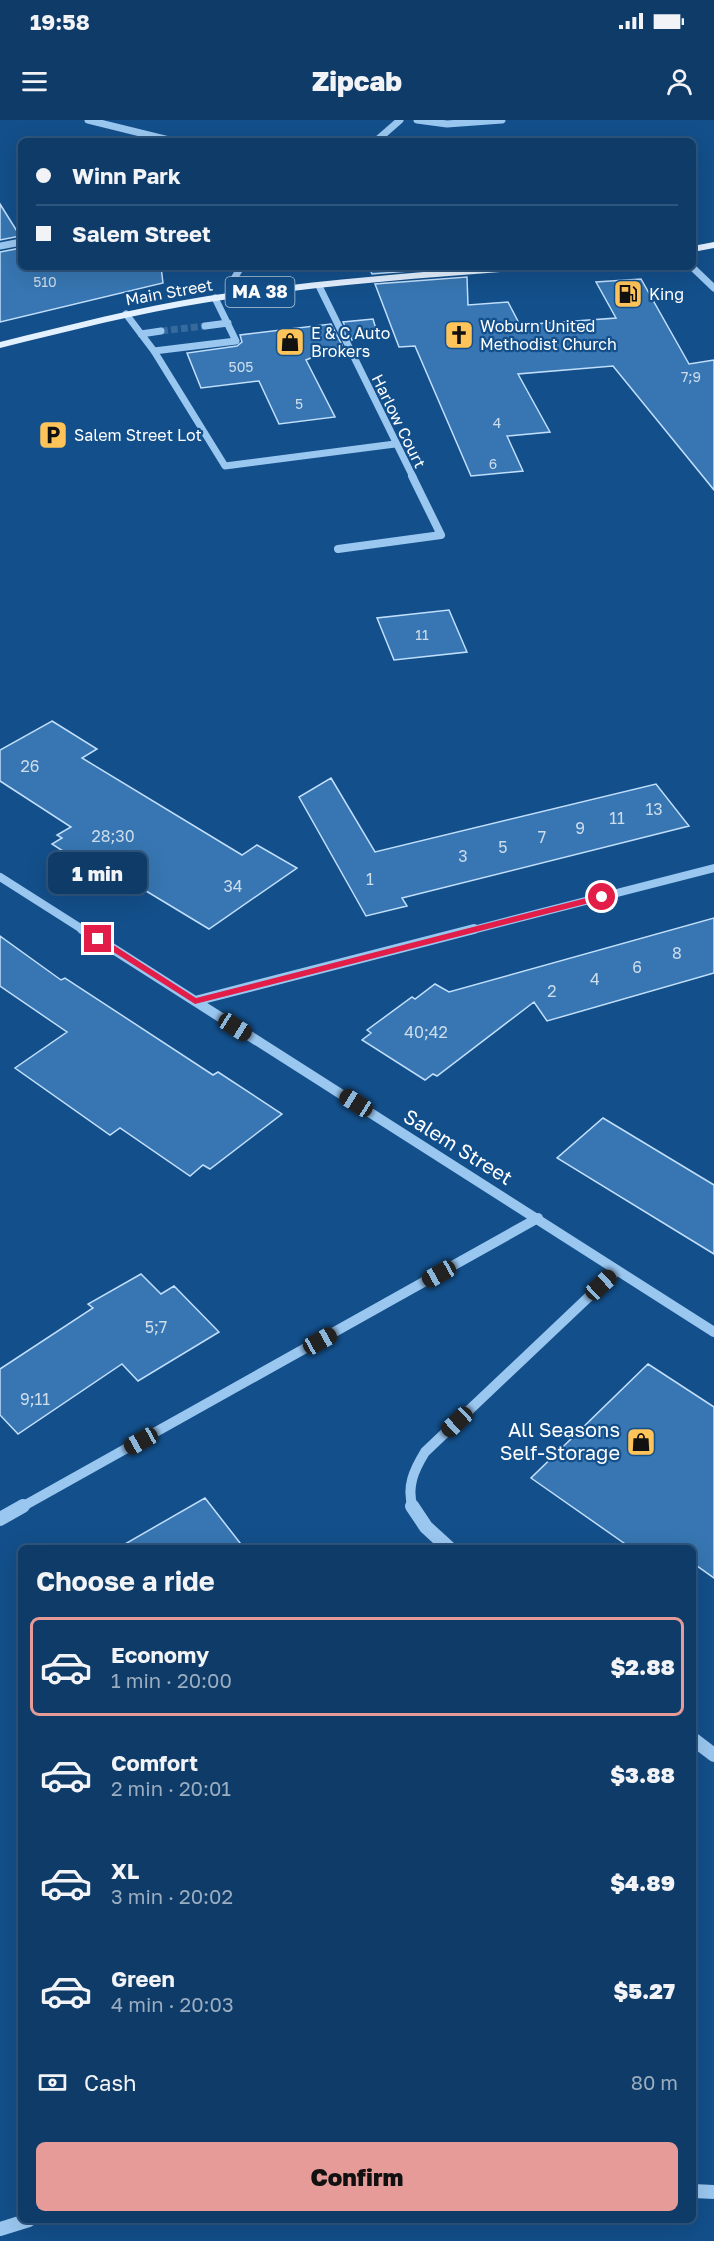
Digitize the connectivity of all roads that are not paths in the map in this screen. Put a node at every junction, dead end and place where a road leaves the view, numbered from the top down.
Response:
1 (88, 120) edge
2 (400, 120) edge
3 (417, 120) edge
4 (502, 120) edge
5 (161, 138) edge
6 (379, 138) edge
7 (18, 243) edge
8 (714, 244) edge
9 (0, 246) edge
10 (696, 248) edge
11 (239, 270) edge
12 (490, 270) edge
13 (695, 270) edge
14 (318, 285) junction
15 (714, 288) edge
16 (236, 295) junction
17 (215, 298) junction
18 (126, 314) junction
19 (228, 323) junction
20 (205, 326) tunnel mouth
21 (161, 331) tunnel mouth
22 (141, 334) junction
23 (0, 344) edge
24 (154, 351) junction
25 (394, 444) junction
26 (338, 549) dead end
27 (714, 868) edge
28 (0, 877) edge
29 (195, 1001) junction
30 (538, 1218) junction
31 (617, 1270) junction
32 (714, 1332) edge
33 (1, 1518) edge
34 (446, 1545) edge
35 (696, 1741) edge
36 (714, 1755) edge
37 (696, 2191) edge
38 (714, 2192) edge
39 (19, 2223) edge
40 (0, 2229) edge

1 - 5 street
2 - 6 street
3 - 4 street
7 - 9 street
8 - 10 main road
11 - 16 street
12 - 14 main road, Main Street / MA 38
13 - 15 street
14 - 16 main road, Main Street / MA 38
14 - 25 street, Harlow Court
16 - 17 main road, Main Street / MA 38
17 - 18 main road, Main Street / MA 38
17 - 19 street
18 - 22 street
18 - 23 main road, Main Street / MA 38
19 - 20 street
19 - 24 street
21 - 22 street
22 - 24 street
24 - 25 street
25 - 26 street, Harlow Court
27 - 29 street
28 - 29 street, Salem Street
29 - 30 street, Salem Street
30 - 31 street, Salem Street
30 - 33 street
31 - 32 street, Salem Street
31 - 34 street
35 - 36 street
37 - 38 street
39 - 40 street

